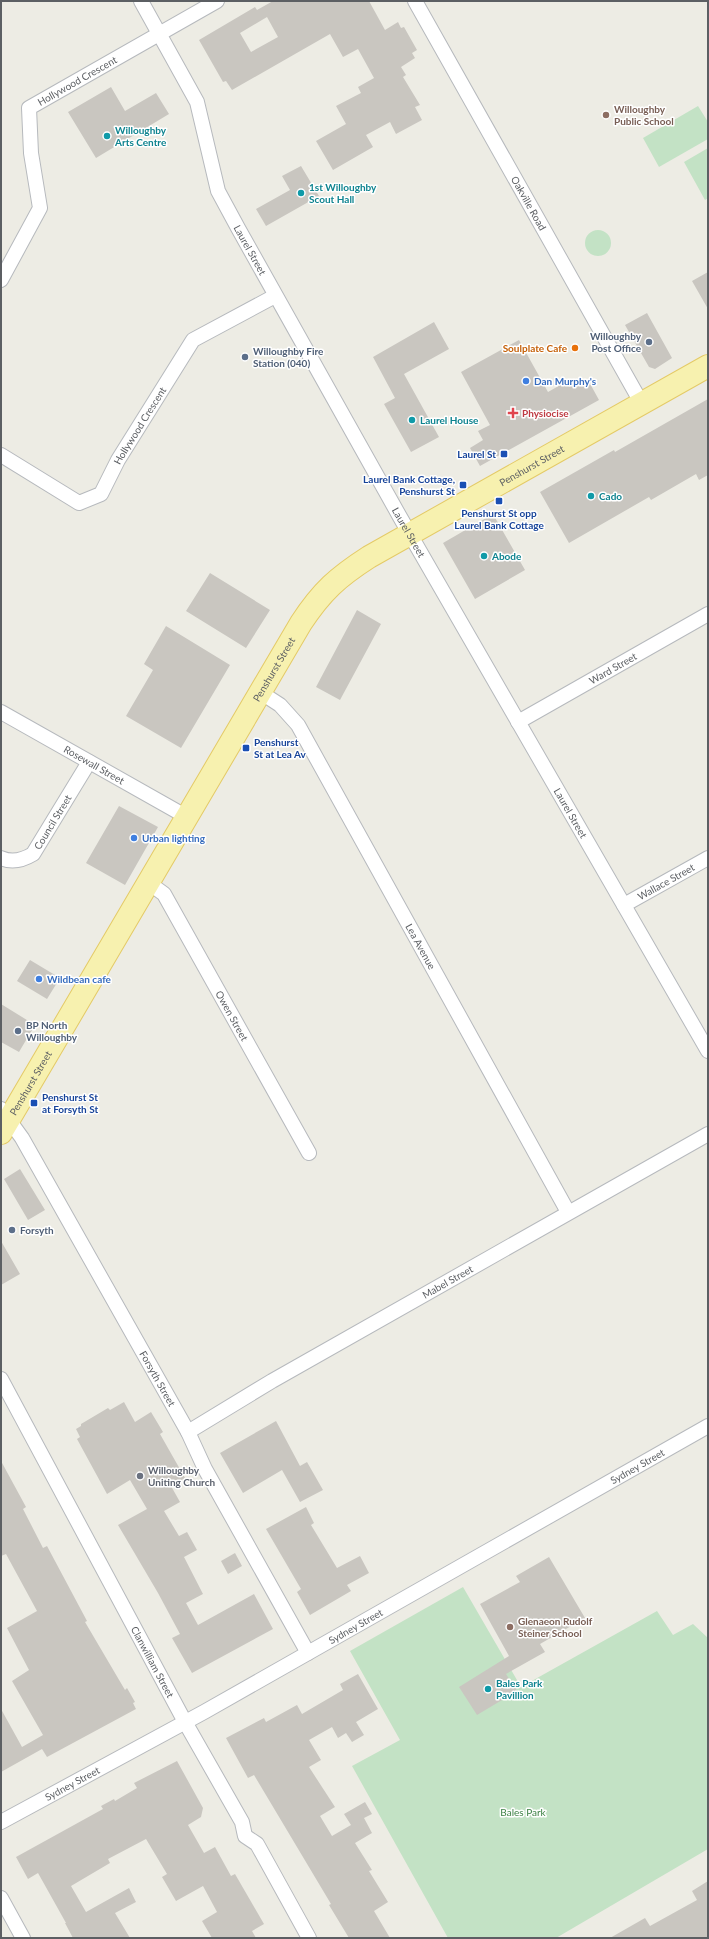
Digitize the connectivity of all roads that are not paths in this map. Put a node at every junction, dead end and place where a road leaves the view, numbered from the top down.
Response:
1 (141, 1) edge
2 (217, 1) edge
3 (415, 1) edge
4 (159, 34) junction
5 (1, 280) edge
6 (275, 296) junction
7 (708, 366) edge
8 (642, 404) junction
9 (1, 455) edge
10 (410, 534) junction
11 (708, 614) edge
12 (260, 692) junction
13 (1, 712) edge
14 (518, 722) junction
15 (89, 762) junction
16 (187, 817) junction
17 (1, 858) edge
18 (708, 858) edge
19 (149, 883) junction
20 (624, 905) junction
21 (708, 1051) edge
22 (4, 1120) edge
23 (708, 1134) edge
24 (308, 1153) dead end
25 (568, 1212) junction
26 (1, 1379) edge
27 (708, 1426) edge
28 (188, 1432) junction
29 (308, 1653) junction
30 (186, 1722) junction
31 (1, 1822) edge
32 (1, 1898) edge
33 (23, 1938) edge
34 (309, 1938) edge

1 - 4 street, Laurel Street
2 - 4 street
3 - 8 street, Oakville Road
4 - 5 street, Hollywood Crescent
4 - 6 street, Laurel Street
6 - 9 street, Hollywood Crescent
6 - 10 street, Laurel Street
7 - 8 main road, Penshurst Street
8 - 10 main road, Penshurst Street
10 - 12 main road, Penshurst Street
10 - 14 street, Laurel Street
11 - 14 street, Ward Street
12 - 16 main road, Penshurst Street
12 - 25 street, Lea Avenue
13 - 15 street, Rosewall Street
14 - 20 street, Laurel Street
15 - 16 street, Rosewall Street
15 - 17 street, Council Street
16 - 19 main road, Penshurst Street
18 - 20 street, Wallace Street
19 - 22 main road, Penshurst Street
19 - 24 street, Owen Street
20 - 21 street, Laurel Street
22 - 28 street, Forsyth Street
23 - 25 street, Mabel Street
25 - 28 street, Mabel Street
26 - 30 street, Clanwilliam Street
27 - 29 street, Sydney Street
28 - 29 street, Forsyth Street
29 - 30 street, Sydney Street
30 - 31 street, Sydney Street
30 - 34 street, Clanwilliam Street
32 - 33 street

